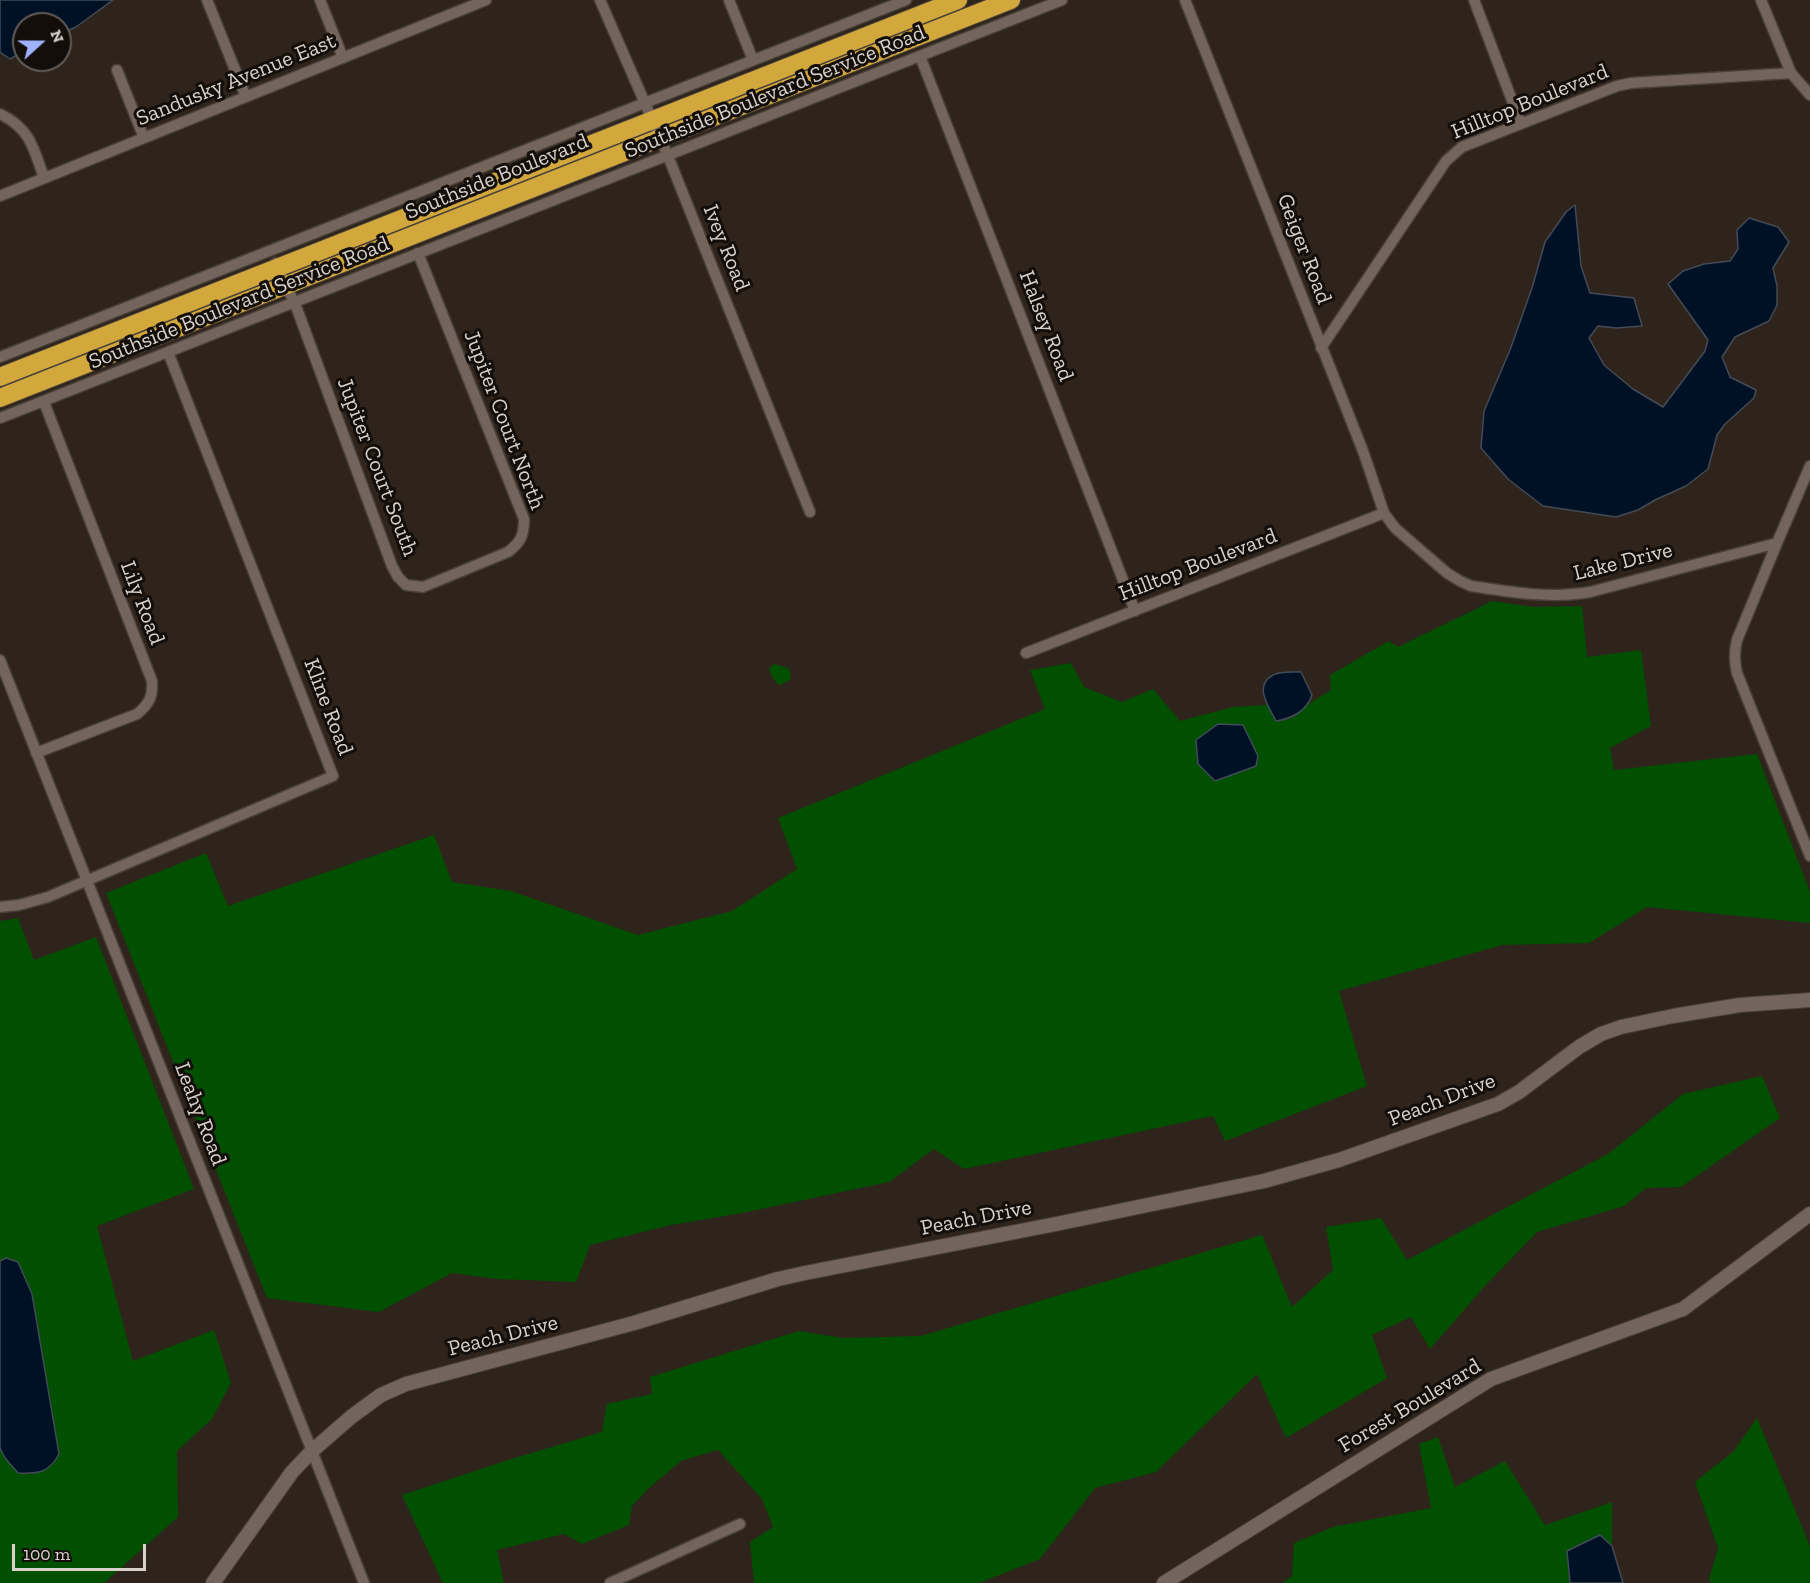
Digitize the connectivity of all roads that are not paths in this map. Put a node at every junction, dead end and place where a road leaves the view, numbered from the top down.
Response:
1 (207, 0) edge
2 (320, 0) edge
3 (486, 0) edge
4 (600, 0) edge
5 (729, 0) edge
6 (906, 0) edge
7 (958, 0) edge
8 (1011, 0) edge
9 (1062, 0) edge
10 (1185, 0) edge
11 (1474, 0) edge
12 (1761, 0) edge
13 (465, 4) edge
14 (920, 56) junction
15 (343, 58) junction
16 (753, 60) junction
17 (117, 70) dead end
18 (1791, 73) junction
19 (1810, 95) edge
20 (246, 97) junction
21 (643, 103) junction
22 (0, 114) edge
23 (651, 121) junction
24 (1521, 124) junction
25 (144, 138) junction
26 (660, 139) junction
27 (668, 156) junction
28 (45, 178) junction
29 (0, 196) edge
30 (270, 251) junction
31 (418, 253) junction
32 (278, 268) junction
33 (290, 294) junction
34 (1321, 348) junction
35 (168, 352) junction
36 (0, 357) edge
37 (0, 377) edge
38 (0, 398) edge
39 (44, 402) junction
40 (0, 418) edge
41 (1810, 466) edge
42 (810, 512) dead end
43 (1384, 513) junction
44 (1777, 543) junction
45 (465, 570) joint
46 (1135, 611) junction
47 (1026, 653) dead end
48 (0, 660) edge
49 (36, 753) junction
50 (1810, 856) edge
51 (88, 881) junction
52 (0, 907) edge
53 (1810, 1000) edge
54 (1810, 1214) edge
55 (312, 1451) junction
56 (740, 1524) dead end
57 (213, 1583) edge
58 (364, 1583) edge
59 (610, 1583) edge
60 (1164, 1583) edge

1 - 20 street
2 - 15 street
3 - 13 street, Sandusky Avenue East
4 - 21 street, Ivey Road
5 - 16 street
6 - 16 street, Southside Boulevard Service Road
7 - 23 highway, Southside Boulevard
8 - 26 highway, Southside Boulevard
9 - 14 street, Southside Boulevard Service Road
10 - 34 street, Geiger Road
11 - 24 street
12 - 18 street
13 - 15 street, Sandusky Avenue East
14 - 27 street, Southside Boulevard Service Road
14 - 46 street, Halsey Road
15 - 20 street, Sandusky Avenue East
16 - 21 street, Southside Boulevard Service Road
17 - 25 street
18 - 19 street
18 - 24 street, Hilltop Boulevard
20 - 25 street, Sandusky Avenue East
21 - 23 street, Ivey Road
21 - 30 street, Southside Boulevard Service Road
22 - 28 street
23 - 26 street, Ivey Road
23 - 32 highway, Southside Boulevard
24 - 34 street, Hilltop Boulevard
25 - 28 street, Sandusky Avenue East
26 - 27 street, Ivey Road
26 - 33 highway, Southside Boulevard
27 - 31 street, Southside Boulevard Service Road
27 - 42 street, Ivey Road
28 - 29 street, Sandusky Avenue East
30 - 32 street, Jupiter Court South
30 - 36 street, Southside Boulevard Service Road
31 - 33 street, Southside Boulevard Service Road
31 - 45 street, Jupiter Court North
32 - 33 street, Jupiter Court South
32 - 37 highway, Southside Boulevard
33 - 35 street, Southside Boulevard Service Road
33 - 38 highway, Southside Boulevard
33 - 45 street, Jupiter Court South
34 - 43 street, Geiger Road
35 - 39 street, Southside Boulevard Service Road
35 - 51 street, Kline Road
39 - 40 street, Southside Boulevard Service Road
39 - 49 street, Lily Road
41 - 44 street
43 - 44 street, Lake Drive
43 - 46 street, Hilltop Boulevard
44 - 50 street
46 - 47 street, Hilltop Boulevard
48 - 49 street, Leahy Road
49 - 51 street, Leahy Road
51 - 52 street, Kline Road
51 - 55 street, Leahy Road
53 - 55 main road, Peach Drive
54 - 60 main road, Forest Boulevard
55 - 57 main road, Peach Drive
55 - 58 street, Leahy Road
56 - 59 street

